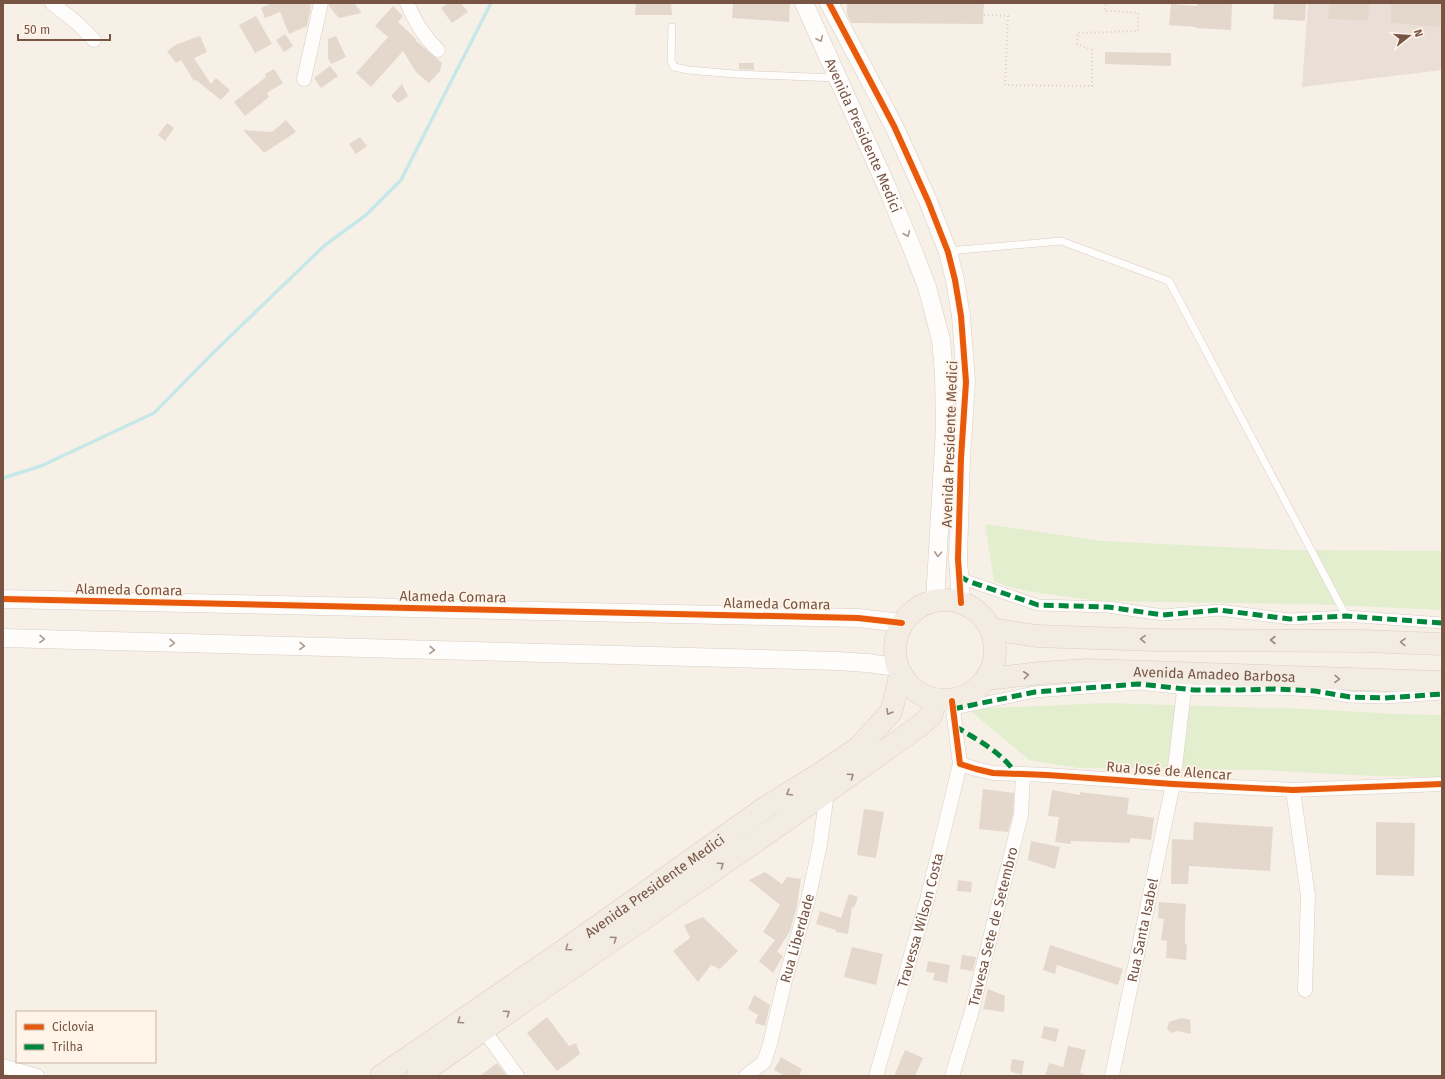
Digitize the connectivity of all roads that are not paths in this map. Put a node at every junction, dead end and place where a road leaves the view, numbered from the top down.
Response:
1 (52, 3) edge
2 (321, 3) edge
3 (407, 3) edge
4 (804, 3) edge
5 (829, 3) edge
6 (672, 27) dead end
7 (94, 40) dead end
8 (438, 50) dead end
9 (838, 78) junction
10 (304, 79) dead end
11 (948, 252) junction
12 (959, 576) junction
13 (3, 599) edge
14 (935, 601) junction
15 (961, 603) junction
16 (1346, 616) junction
17 (902, 623) junction
18 (1442, 623) edge
19 (991, 629) junction
20 (3, 638) edge
21 (1442, 644) edge
22 (899, 671) junction
23 (987, 679) junction
24 (1185, 681) junction
25 (1442, 682) edge
26 (1442, 694) edge
27 (947, 703) junction
28 (960, 764) junction
29 (1023, 774) junction
30 (1173, 784) junction
31 (1442, 784) edge
32 (1293, 790) junction
33 (827, 792) junction
34 (1305, 990) dead end
35 (483, 1029) junction
36 (3, 1066) edge
37 (755, 1074) edge
38 (37, 1076) edge
39 (381, 1076) edge
40 (418, 1076) edge
41 (517, 1076) edge
42 (876, 1076) edge
43 (952, 1076) edge
44 (1112, 1076) edge

1 - 7 street
2 - 10 street
3 - 8 street
4 -> 9 street, Avenida Presidente Medici
5 - 11 street, Avenida Presidente Medici
6 - 9 lane
9 -> 14 street, Avenida Presidente Medici
11 - 12 street, Avenida Presidente Medici
11 - 16 lane
12 - 15 street, Avenida Presidente Medici
12 - 16 street
13 - 17 street, Alameda Comara
14 - 15 main road
14 - 17 main road
15 - 19 main road
16 - 18 street
17 - 22 main road
21 -> 19 main road
19 - 23 main road
20 -> 22 street
22 - 27 main road
22 -> 39 main road, Avenida Presidente Medici
23 -> 24 main road, Avenida Amadeo Barbosa
23 - 27 main road
24 -> 25 main road, Avenida Amadeo Barbosa
24 - 26 street
24 - 27 street
24 - 30 street, Rua Santa Isabel
27 - 28 street
33 -> 27 main road, Avenida Presidente Medici
28 - 29 street, Rua José de Alencar
28 - 42 street, Travessa Wilson Costa
29 - 30 street, Rua José de Alencar
29 - 43 street, Travesa Sete de Setembro
30 - 32 street, Rua José de Alencar
30 - 44 street, Rua Santa Isabel
31 - 32 street, Rua José de Alencar
32 - 34 street
35 -> 33 main road, Avenida Presidente Medici
33 - 37 street, Rua Liberdade
35 - 40 main road, Avenida Presidente Medici
35 - 41 street
36 - 38 street

